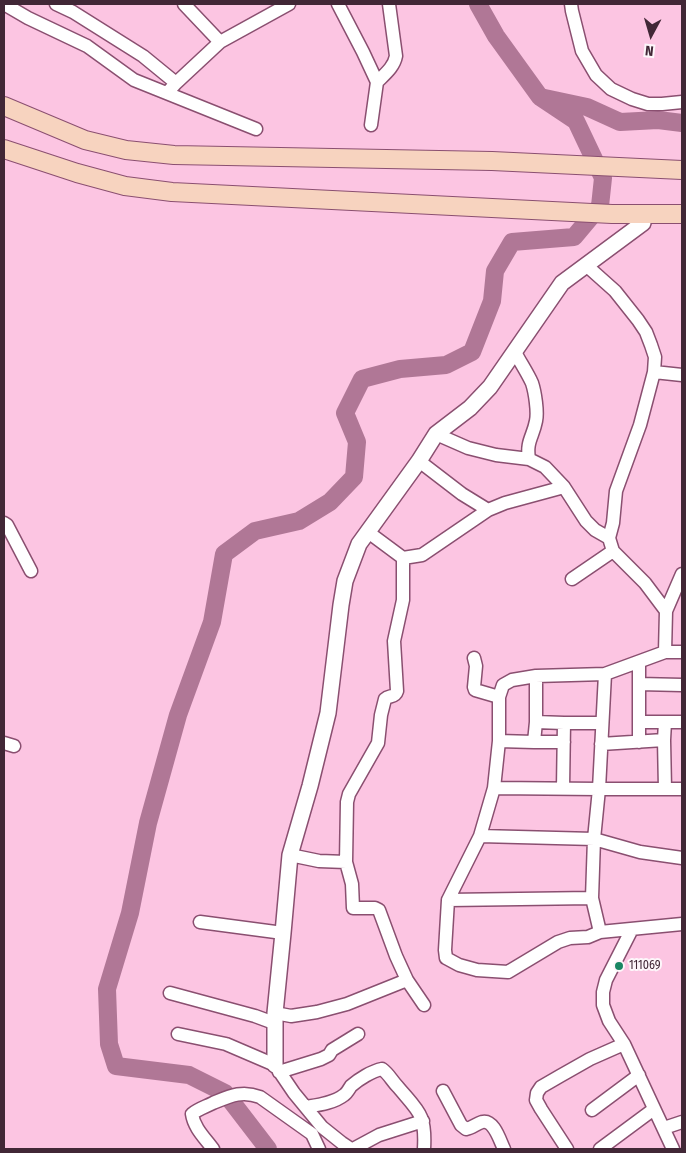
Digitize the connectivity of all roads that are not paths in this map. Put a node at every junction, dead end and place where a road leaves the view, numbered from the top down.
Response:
1 (4, 4) edge
2 (56, 4) edge
3 (184, 4) edge
4 (289, 4) edge
5 (338, 4) edge
6 (389, 4) edge
7 (571, 4) edge
8 (220, 42) junction
9 (377, 82) junction
10 (176, 83) junction
11 (167, 93) junction
12 (682, 102) edge
13 (4, 106) edge
14 (371, 125) dead end
15 (256, 129) dead end
16 (4, 148) edge
17 (682, 170) edge
18 (682, 214) edge
19 (643, 223) dead end
20 (587, 266) junction
21 (515, 352) junction
22 (654, 372) junction
23 (682, 375) edge
24 (436, 434) junction
25 (529, 459) junction
26 (419, 461) junction
27 (564, 487) junction
28 (488, 510) junction
29 (4, 523) edge
30 (368, 532) junction
31 (609, 538) junction
32 (614, 551) junction
33 (403, 558) junction
34 (31, 571) dead end
35 (682, 574) edge
36 (572, 579) dead end
37 (682, 603) edge
38 (667, 607) junction
39 (665, 652) junction
40 (682, 652) edge
41 (474, 658) dead end
42 (639, 662) junction
43 (605, 674) junction
44 (536, 676) junction
45 (639, 684) junction
46 (682, 685) edge
47 (499, 697) junction
48 (536, 722) junction
49 (639, 722) junction
50 (665, 722) junction
51 (682, 722) edge
52 (564, 723) junction
53 (602, 724) junction
54 (664, 740) junction
55 (499, 741) junction
56 (534, 742) junction
57 (564, 742) junction
58 (639, 742) junction
59 (601, 744) junction
60 (494, 788) junction
61 (563, 788) junction
62 (599, 789) junction
63 (665, 789) junction
64 (682, 789) edge
65 (480, 836) junction
66 (594, 839) junction
67 (290, 855) junction
68 (682, 858) edge
69 (346, 862) junction
70 (592, 898) junction
71 (448, 900) junction
72 (200, 922) dead end
73 (680, 925) edge
74 (632, 929) junction
75 (600, 932) junction
76 (284, 933) junction
77 (407, 980) junction
78 (170, 994) dead end
79 (424, 1005) dead end
80 (275, 1018) junction
81 (178, 1034) dead end
82 (358, 1034) dead end
83 (624, 1044) junction
84 (277, 1068) junction
85 (639, 1076) junction
86 (442, 1091) dead end
87 (306, 1107) junction
88 (654, 1109) junction
89 (592, 1110) dead end
90 (423, 1121) junction
91 (682, 1122) edge
92 (664, 1128) junction
93 (317, 1130) junction
94 (214, 1149) edge
95 (319, 1149) edge
96 (352, 1149) edge
97 (424, 1149) edge
98 (504, 1149) edge
99 (567, 1149) edge
100 (600, 1149) edge
101 (674, 1149) edge

1 - 11 street
2 - 10 street
3 - 8 street
4 - 8 street
5 - 9 street
6 - 9 street
7 - 12 street
8 - 10 street
9 - 14 street
10 - 11 street
11 - 15 street
13 - 17 main road
16 - 18 main road
19 - 20 street
20 - 21 street
20 - 22 street
21 - 24 street
21 - 25 street
22 - 23 street
22 - 31 street
24 - 25 street
24 - 26 street
25 - 27 street
26 - 28 street
26 - 30 street
27 - 28 street
27 - 31 street
28 - 33 street
29 - 34 street
30 - 33 street
30 - 67 street
31 - 32 street
32 - 36 street
32 - 38 street
33 - 69 street
35 - 38 street
37 - 38 street
38 - 39 street
39 - 40 street
39 - 42 street
41 - 47 street
42 - 43 street
42 - 45 street
43 - 44 street
43 - 53 street
44 - 47 street
44 - 48 street
45 - 46 street
45 - 49 street
47 - 55 street
48 - 52 street
48 - 56 street
49 - 50 street
49 - 58 street
50 - 51 street
50 - 54 street
52 - 53 street
52 - 57 street
53 - 59 street
54 - 58 street
54 - 63 street
55 - 56 street
55 - 60 street
56 - 57 street
57 - 61 street
58 - 59 street
59 - 62 street
60 - 61 street
60 - 65 street
61 - 62 street
62 - 63 street
62 - 66 street
63 - 64 street
65 - 66 street
65 - 71 street
66 - 68 street
66 - 70 street
67 - 69 street
67 - 76 street
69 - 77 street
70 - 71 street
70 - 75 street
71 - 75 street
72 - 76 street
73 - 74 street
74 - 75 street
74 - 83 street
76 - 80 street
77 - 79 street
77 - 80 street
78 - 80 street
80 - 84 street
81 - 84 street
82 - 84 street
83 - 85 street
83 - 99 street
84 - 87 street
85 - 88 street
85 - 89 street
86 - 98 street
87 - 90 street
87 - 93 street
88 - 92 street
88 - 100 street
90 - 96 street
90 - 97 street
91 - 92 street
92 - 101 street
93 - 94 street
93 - 95 street
93 - 96 street

